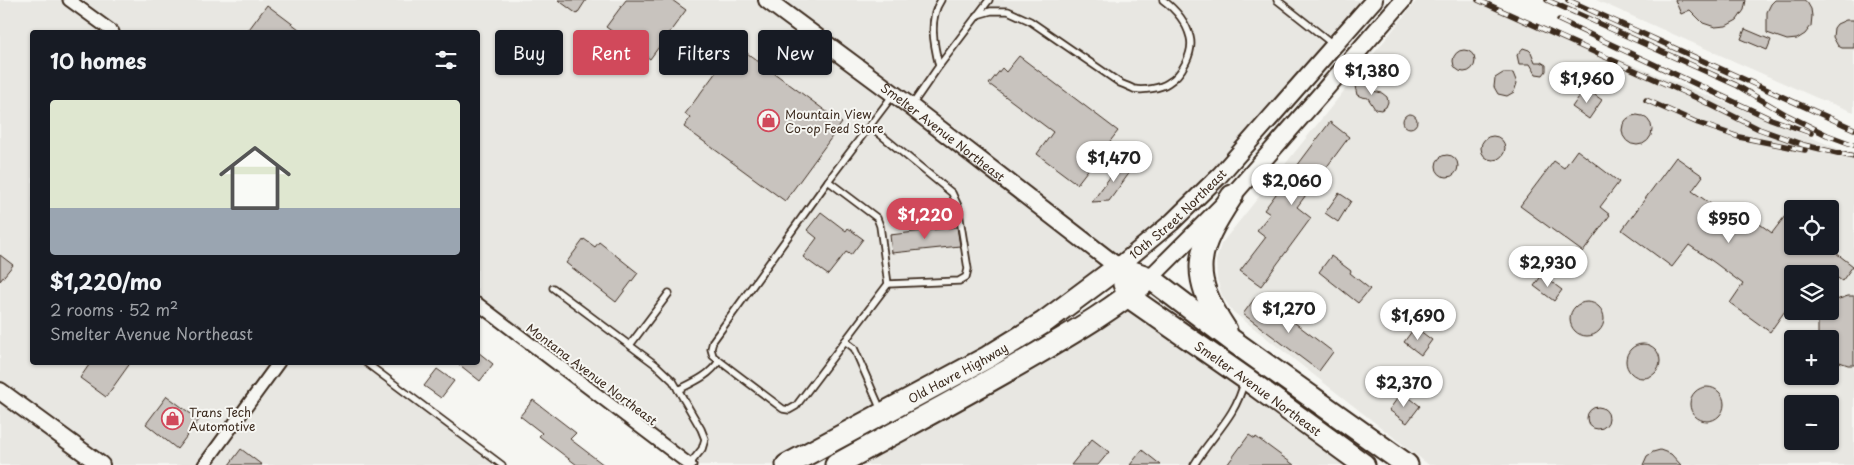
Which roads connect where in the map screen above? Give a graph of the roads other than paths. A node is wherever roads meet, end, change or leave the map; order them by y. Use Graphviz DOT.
graph roads {
  1 [pos="69,0"];
  2 [pos="767,0"];
  3 [pos="941,0"];
  4 [pos="989,0"];
  5 [pos="1163,0"];
  6 [pos="1277,0"];
  7 [pos="1374,0"];
  8 [pos="1402,0"];
  9 [pos="978,15"];
  10 [pos="110,30"];
  11 [pos="1334,45"];
  12 [pos="939,66"];
  13 [pos="894,94"];
  14 [pos="910,106"];
  15 [pos="870,126"];
  16 [pos="828,182"];
  17 [pos="1232,196"];
  18 [pos="1118,267"];
  19 [pos="1150,278"];
  20 [pos="888,284"];
  21 [pos="553,288"];
  22 [pos="669,293"];
  23 [pos="1129,297"];
  24 [pos="480,306"];
  25 [pos="845,341"];
  26 [pos="1233,341"];
  27 [pos="630,345"];
  28 [pos="719,361"];
  29 [pos="277,365"];
  30 [pos="369,365"];
  31 [pos="1245,378"];
  32 [pos="678,390"];
  33 [pos="0,391"];
  34 [pos="883,414"];
  35 [pos="101,465"];
  36 [pos="204,465"];
  37 [pos="502,465"];
  38 [pos="689,465"];
  39 [pos="787,465"];
  40 [pos="836,465"];
  41 [pos="1194,465"];
  42 [pos="1364,465"];
  43 [pos="1406,465"];
  1 -- 10 [label="street"];
  2 -- 13 [label="main road, Smelter Avenue Northeast"];
  3 -- 12 [label="lane"];
  4 -- 9 [label="lane"];
  5 -- 9 [label="lane"];
  6 -- 11 [label="lane"];
  7 -- 11 [label="main road, 10th Street Northeast"];
  8 -- 17 [label="main road, 10th Street Northeast"];
  9 -- 12 [label="lane"];
  11 -- 18 [label="main road, 10th Street Northeast"];
  12 -- 14 [label="lane"];
  13 -- 14 [label="main road, Smelter Avenue Northeast"];
  13 -- 15 [label="lane"];
  14 -- 18 [label="main road, Smelter Avenue Northeast"];
  15 -- 16 [label="lane"];
  15 -- 20 [label="lane"];
  16 -- 20 [label="lane"];
  16 -- 28 [label="lane"];
  17 -- 19 [label="main road, 10th Street Northeast"];
  17 -- 26 [label="highway"];
  18 -- 19 [label="highway, Smelter Avenue Northeast"];
  18 -- 23 [label="highway"];
  18 -- 34 [label="highway, Old Havre Highway"];
  19 -- 23 [label="highway, Old Havre Highway"];
  19 -- 26 [label="highway, Smelter Avenue Northeast"];
  20 -- 25 [label="lane"];
  21 -- 27 [label="lane"];
  22 -- 27 [label="lane"];
  23 -- 31 [label="highway, Smelter Avenue Northeast"];
  23 -- 40 [label="highway, Old Havre Highway"];
  24 -- 38 [label="street, Montana Avenue Northeast"];
  25 -- 28 [label="lane"];
  25 -- 34 [label="lane"];
  26 -- 43 [label="highway, Smelter Avenue Northeast"];
  27 -- 32 [label="lane"];
  28 -- 32 [label="lane"];
  29 -- 36 [label="street"];
  30 -- 37 [label="lane"];
  31 -- 41 [label="lane"];
  31 -- 42 [label="highway, Smelter Avenue Northeast"];
  32 -- 38 [label="lane"];
  33 -- 35 [label="main road"];
  34 -- 39 [label="highway, Old Havre Highway"];
}
